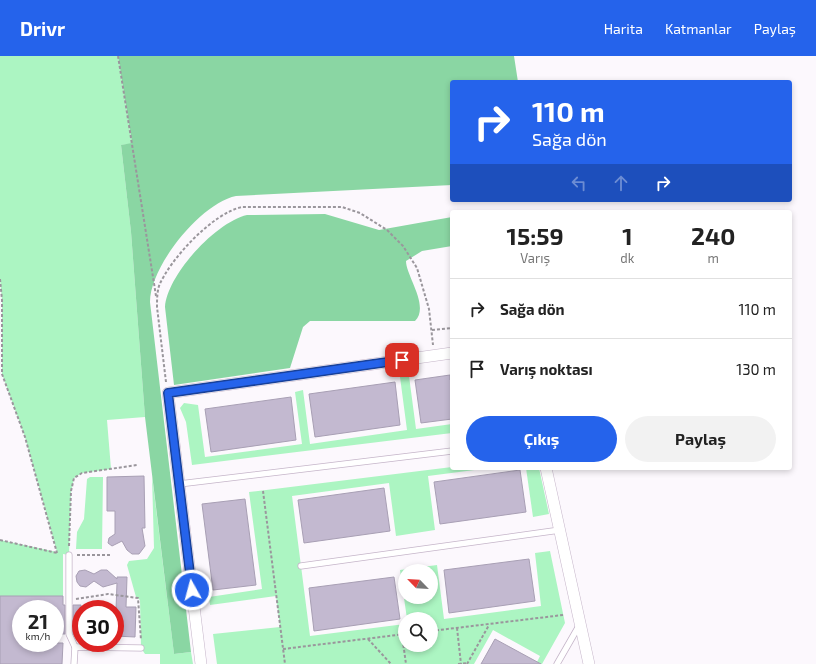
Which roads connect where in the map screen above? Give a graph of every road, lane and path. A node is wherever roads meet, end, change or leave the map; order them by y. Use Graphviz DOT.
graph roads {
  1 [pos="118,56"];
  2 [pos="0,279"];
  3 [pos="1,292"];
  4 [pos="156,297"];
  5 [pos="450,328"];
  6 [pos="432,330"];
  7 [pos="450,353"];
  8 [pos="434,356"];
  9 [pos="168,393"];
  10 [pos="450,450"];
  11 [pos="137,465"];
  12 [pos="546,470"];
  13 [pos="179,484"];
  14 [pos="263,491"];
  15 [pos="560,530"];
  16 [pos="0,540"];
  17 [pos="57,553"];
  18 [pos="69,555"];
  19 [pos="112,556"];
  20 [pos="301,566"];
  21 [pos="69,600"];
  22 [pos="563,615"];
  23 [pos="580,623"];
  24 [pos="489,624"];
  25 [pos="457,628"];
  26 [pos="438,630"];
  27 [pos="398,635"];
  28 [pos="368,639"];
  29 [pos="72,642"];
  30 [pos="124,648"];
  31 [pos="141,648"];
  32 [pos="283,649"];
  33 [pos="74,652"];
  34 [pos="405,652"];
  35 [pos="468,663"];
  36 [pos="74,664"];
  37 [pos="201,664"];
  38 [pos="285,664"];
  39 [pos="391,664"];
  40 [pos="406,664"];
  41 [pos="458,664"];
  42 [pos="462,664"];
  43 [pos="557,664"];
  44 [pos="589,664"];
  1 -- 4 [label="path"];
  2 -- 3 [label="path"];
  3 -- 17 [label="path"];
  4 -- 6 [label="path"];
  4 -- 9 [label="path"];
  5 -- 6 [label="path"];
  6 -- 8 [label="path"];
  7 -- 8 [label="street"];
  8 -- 9 [label="street"];
  9 -- 13 [label="street"];
  10 -- 13 [label="lane"];
  11 -- 18 [label="path"];
  12 -- 15 [label="street"];
  13 -- 37 [label="street"];
  14 -- 32 [label="path"];
  15 -- 20 [label="lane"];
  15 -- 23 [label="street"];
  16 -- 17 [label="path"];
  17 -- 18 [label="path"];
  18 -- 19 [label="path"];
  18 -- 21 [label="lane"];
  21 -- 29 [label="lane"];
  21 -- 31 [label="path"];
  22 -- 24 [label="path"];
  23 -- 43 [label="lane"];
  23 -- 44 [label="street"];
  24 -- 25 [label="path"];
  24 -- 35 [label="path"];
  25 -- 26 [label="path"];
  25 -- 42 [label="path"];
  27 -- 28 [label="path"];
  28 -- 32 [label="path"];
  28 -- 39 [label="path"];
  30 -- 31 [label="lane"];
  32 -- 38 [label="path"];
  33 -- 36 [label="lane"];
  34 -- 40 [label="path"];
  35 -- 42 [label="path"];
  41 -- 42 [label="path"];
}
